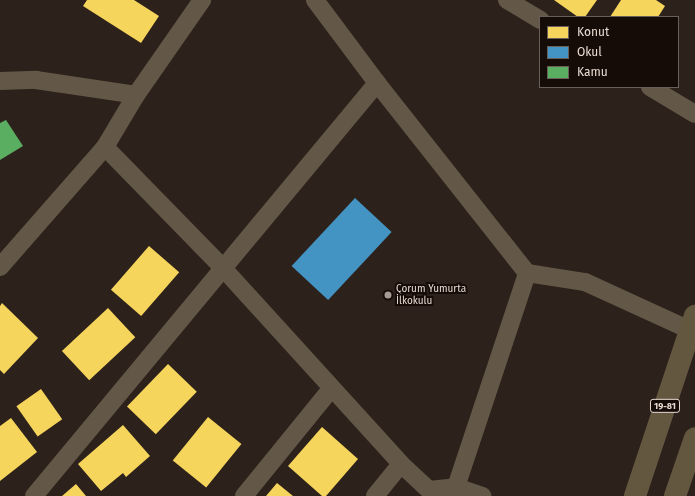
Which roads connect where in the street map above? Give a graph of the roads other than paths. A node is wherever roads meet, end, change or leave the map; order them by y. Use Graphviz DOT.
graph roads {
  1 [pos="202,0"];
  2 [pos="315,0"];
  3 [pos="507,0"];
  4 [pos="539,19"];
  5 [pos="0,81"];
  6 [pos="377,83"];
  7 [pos="652,88"];
  8 [pos="136,96"];
  9 [pos="695,114"];
  10 [pos="105,147"];
  11 [pos="0,267"];
  12 [pos="222,268"];
  13 [pos="527,273"];
  14 [pos="693,323"];
  15 [pos="331,389"];
  16 [pos="695,438"];
  17 [pos="401,464"];
  18 [pos="455,492"];
  19 [pos="34,496"];
  20 [pos="244,496"];
  21 [pos="375,496"];
  22 [pos="482,496"];
  23 [pos="636,496"];
  24 [pos="675,496"];
  1 -- 8 [label="street"];
  2 -- 6 [label="street"];
  3 -- 4 [label="street"];
  5 -- 8 [label="street"];
  6 -- 12 [label="street"];
  6 -- 13 [label="street"];
  7 -- 9 [label="street"];
  8 -- 10 [label="street"];
  10 -- 11 [label="street"];
  10 -- 12 [label="street"];
  12 -- 15 [label="street"];
  12 -- 19 [label="street"];
  13 -- 14 [label="street"];
  13 -- 18 [label="street"];
  14 -- 23 [label="highway, 19-81"];
  15 -- 17 [label="street"];
  15 -- 20 [label="street"];
  16 -- 24 [label="highway"];
  17 -- 18 [label="street"];
  17 -- 21 [label="street"];
  18 -- 22 [label="street"];
}
